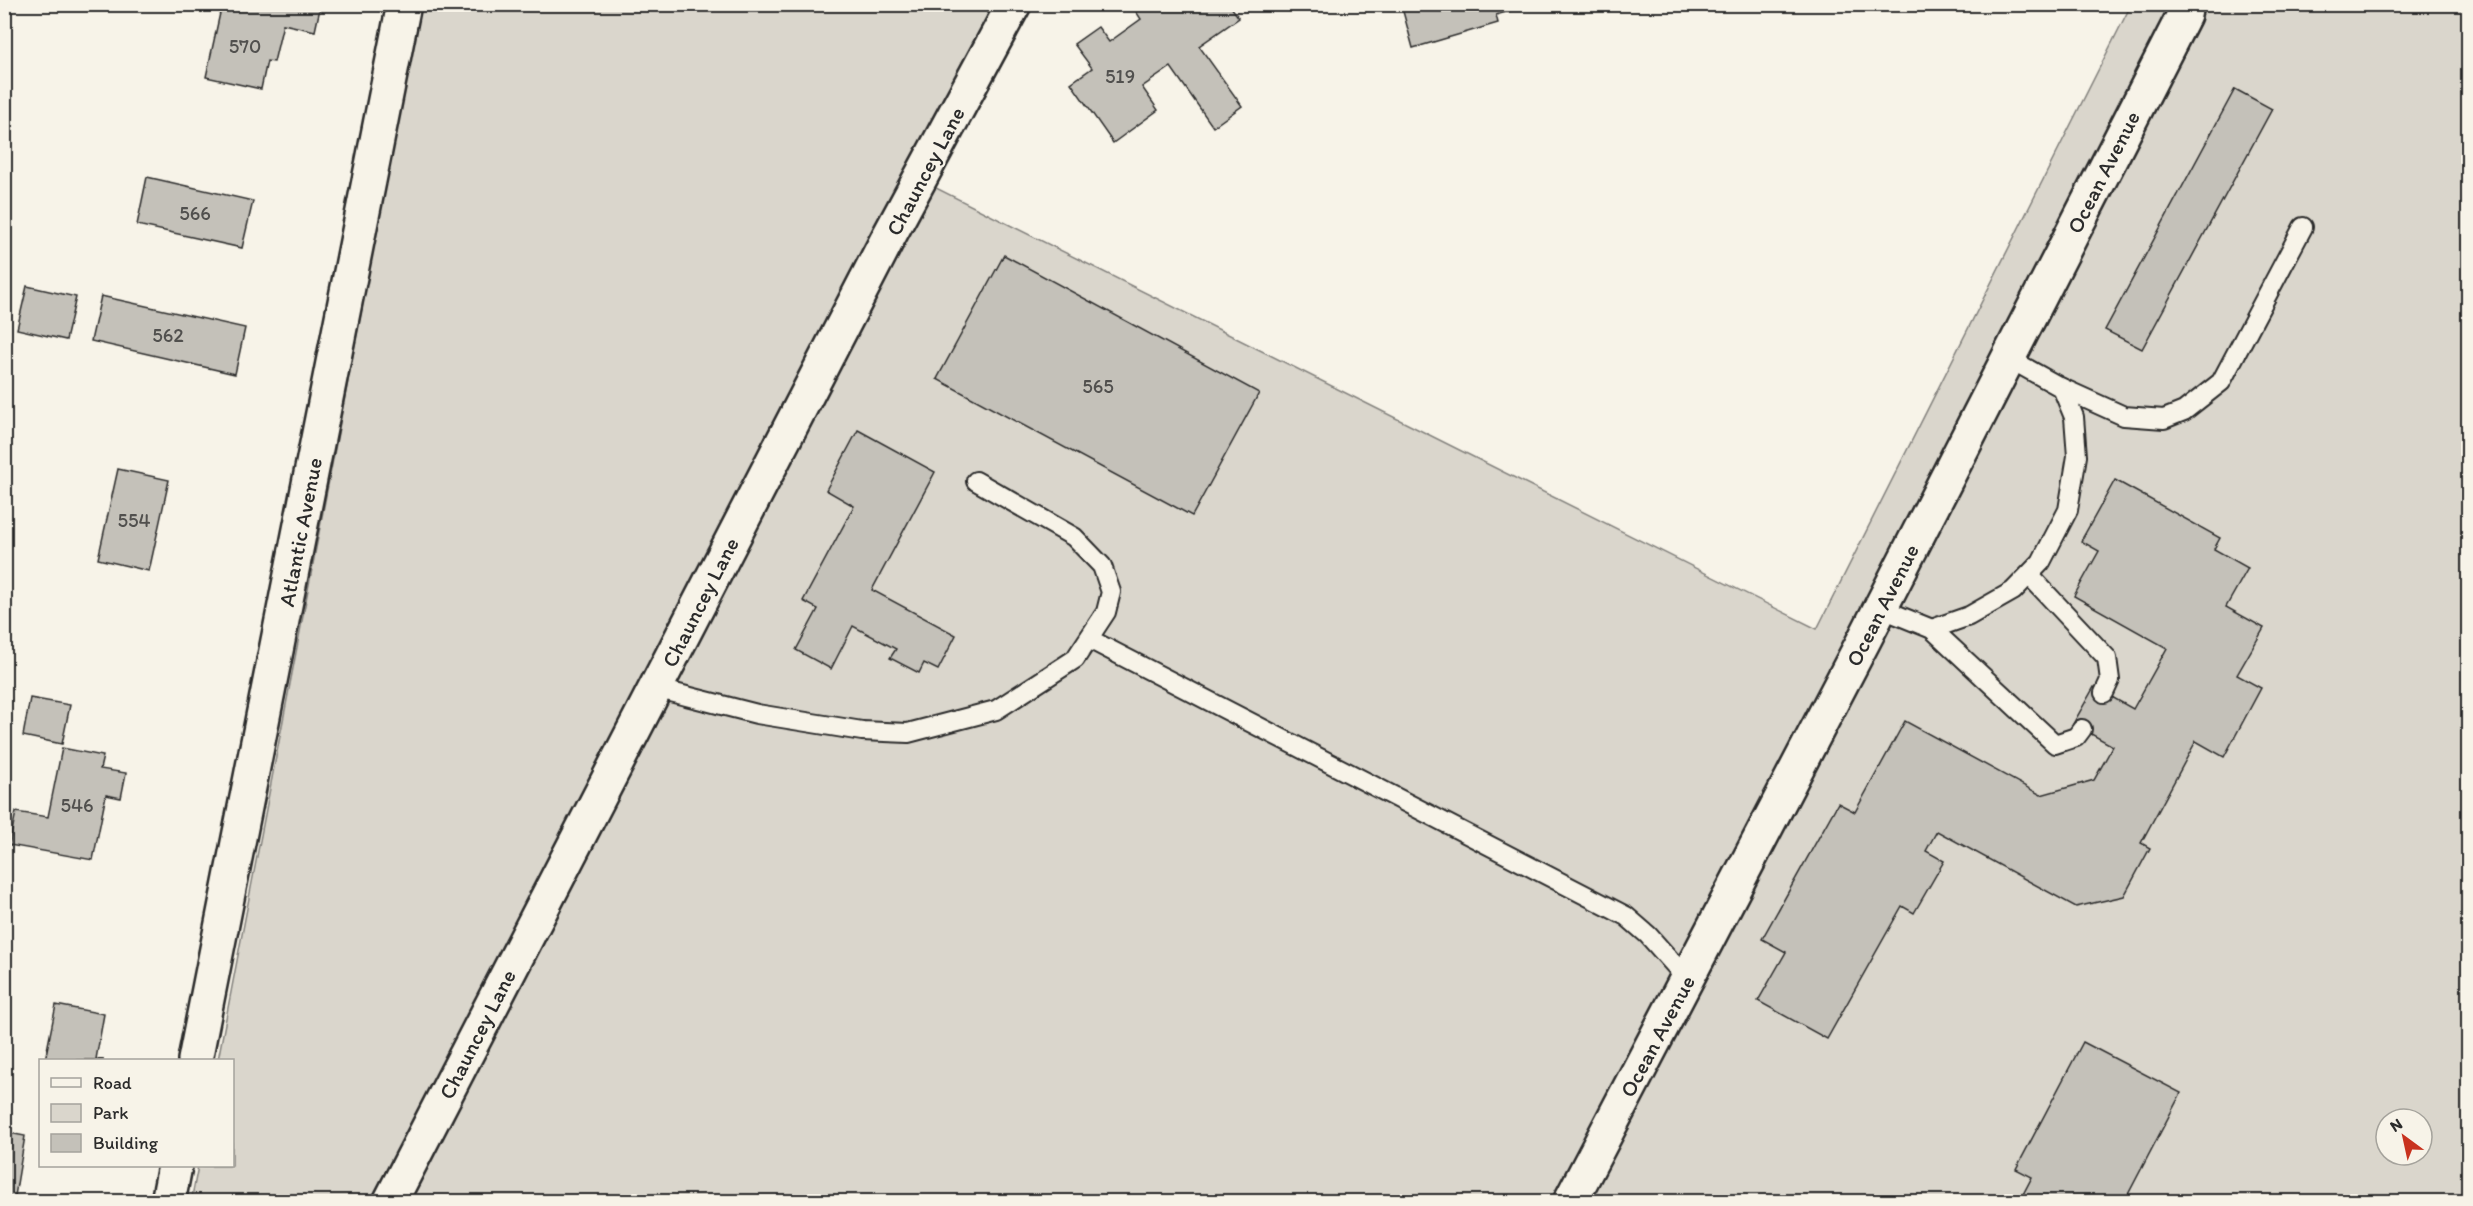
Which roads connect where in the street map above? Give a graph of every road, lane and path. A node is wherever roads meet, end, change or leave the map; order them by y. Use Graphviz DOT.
graph roads {
  1 [pos="404,4"];
  2 [pos="1014,4"];
  3 [pos="2186,4"];
  4 [pos="2303,227"];
  5 [pos="2008,358"];
  6 [pos="2062,388"];
  7 [pos="976,481"];
  8 [pos="2029,575"];
  9 [pos="1880,608"];
  10 [pos="1932,629"];
  11 [pos="1089,639"];
  12 [pos="656,688"];
  13 [pos="2104,693"];
  14 [pos="2082,729"];
  15 [pos="1687,979"];
  16 [pos="195,1059"];
  17 [pos="175,1167"];
  18 [pos="168,1202"];
  19 [pos="390,1202"];
  20 [pos="1570,1202"];
  1 -- 16 [label="street, Atlantic Avenue"];
  2 -- 12 [label="street, Chauncey Lane"];
  3 -- 5 [label="street, Ocean Avenue"];
  4 -- 6 [label="lane"];
  5 -- 6 [label="lane"];
  5 -- 9 [label="street, Ocean Avenue"];
  6 -- 8 [label="lane"];
  7 -- 11 [label="lane"];
  8 -- 10 [label="lane"];
  8 -- 13 [label="lane"];
  9 -- 10 [label="lane"];
  9 -- 15 [label="street, Ocean Avenue"];
  10 -- 14 [label="lane"];
  11 -- 12 [label="lane"];
  11 -- 15 [label="lane"];
  12 -- 19 [label="street, Chauncey Lane"];
  15 -- 20 [label="street, Ocean Avenue"];
  17 -- 18 [label="street"];
}
